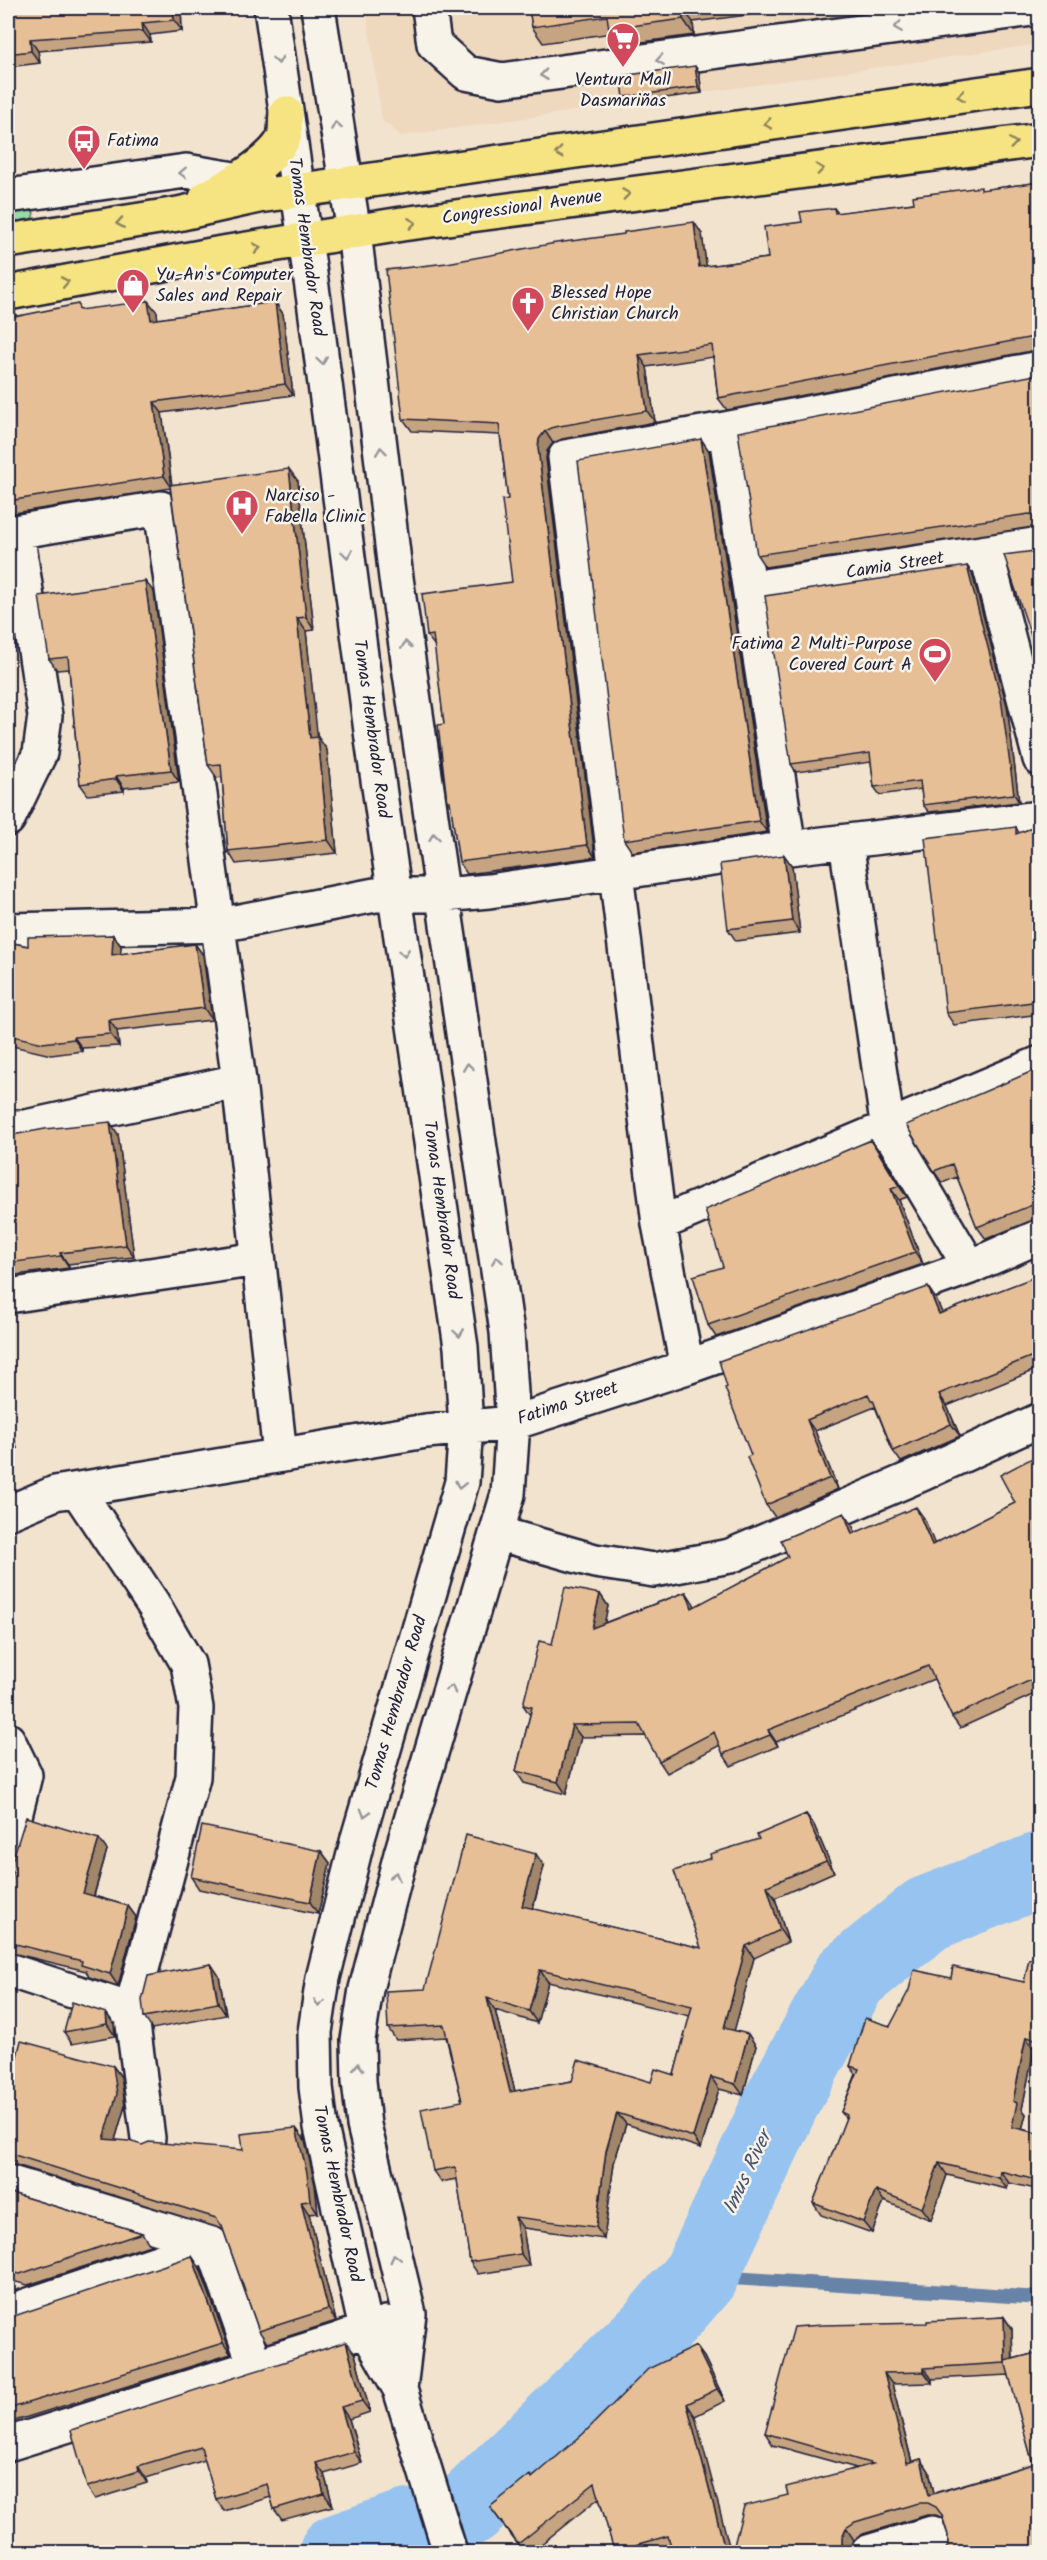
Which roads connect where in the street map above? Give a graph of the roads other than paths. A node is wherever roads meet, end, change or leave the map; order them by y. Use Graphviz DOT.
graph roads {
  1 [pos="271,8"];
  2 [pos="318,8"];
  3 [pos="429,8"];
  4 [pos="1040,8"];
  5 [pos="1040,85"];
  6 [pos="286,113"];
  7 [pos="1040,140"];
  8 [pos="241,179"];
  9 [pos="347,184"];
  10 [pos="297,191"];
  11 [pos="8,196"];
  12 [pos="178,214"];
  13 [pos="354,232"];
  14 [pos="305,240"];
  15 [pos="8,241"];
  16 [pos="8,293"];
  17 [pos="1040,368"];
  18 [pos="725,429"];
  19 [pos="12,532"];
  20 [pos="1040,544"];
  21 [pos="986,552"];
  22 [pos="751,588"];
  23 [pos="1040,759"];
  24 [pos="1040,818"];
  25 [pos="8,819"];
  26 [pos="846,843"];
  27 [pos="789,848"];
  28 [pos="616,872"];
  29 [pos="443,895"];
  30 [pos="395,896"];
  31 [pos="220,925"];
  32 [pos="8,930"];
  33 [pos="1040,1063"];
  34 [pos="239,1081"];
  35 [pos="8,1127"];
  36 [pos="888,1129"];
  37 [pos="659,1224"];
  38 [pos="1040,1236"];
  39 [pos="258,1259"];
  40 [pos="970,1267"];
  41 [pos="8,1296"];
  42 [pos="687,1366"];
  43 [pos="1040,1420"];
  44 [pos="513,1423"];
  45 [pos="466,1427"];
  46 [pos="280,1455"];
  47 [pos="76,1490"];
  48 [pos="8,1513"];
  49 [pos="497,1533"];
  50 [pos="8,1740"];
  51 [pos="8,1844"];
  52 [pos="8,1970"];
  53 [pos="131,2010"];
  54 [pos="148,2138"];
  55 [pos="8,2182"];
  56 [pos="212,2244"];
  57 [pos="8,2312"];
  58 [pos="410,2314"];
  59 [pos="366,2329"];
  60 [pos="255,2366"];
  61 [pos="404,2397"];
  62 [pos="8,2444"];
  63 [pos="450,2553"];
  64 [pos="868,2553"];
  65 [pos="938,2553"];
  1 -- 6 [label="street, Tomas Hembrador Road, one-way"];
  9 -- 2 [label="street, Tomas Hembrador Road, one-way"];
  4 -- 3 [label="street, one-way"];
  5 -- 9 [label="main road, one-way"];
  6 -- 8 [label="main road"];
  6 -- 10 [label="street, Tomas Hembrador Road"];
  13 -- 7 [label="main road, Congressional Avenue, one-way"];
  8 -- 10 [label="street"];
  8 -- 11 [label="street, one-way"];
  8 -- 12 [label="main road"];
  9 -- 10 [label="main road"];
  9 -- 13 [label="street, Tomas Hembrador Road"];
  10 -- 12 [label="main road"];
  10 -- 14 [label="street, Tomas Hembrador Road"];
  12 -- 15 [label="main road, one-way"];
  13 -- 14 [label="main road, Congressional Avenue"];
  29 -- 13 [label="street, Tomas Hembrador Road, one-way"];
  16 -- 14 [label="main road, Congressional Avenue, one-way"];
  14 -- 30 [label="street, Tomas Hembrador Road, one-way"];
  17 -- 18 [label="street"];
  18 -- 22 [label="street"];
  18 -- 28 [label="street"];
  19 -- 25 [label="street"];
  19 -- 31 [label="street"];
  20 -- 21 [label="street, Camia Street"];
  21 -- 22 [label="street, Camia Street"];
  21 -- 23 [label="street"];
  22 -- 27 [label="street"];
  24 -- 26 [label="street"];
  26 -- 27 [label="street"];
  26 -- 36 [label="street"];
  27 -- 28 [label="street"];
  28 -- 29 [label="street"];
  28 -- 37 [label="street"];
  29 -- 30 [label="street"];
  44 -- 29 [label="street, Tomas Hembrador Road, one-way"];
  30 -- 31 [label="street"];
  30 -- 45 [label="street, Tomas Hembrador Road, one-way"];
  31 -- 32 [label="street"];
  31 -- 34 [label="street"];
  33 -- 36 [label="street"];
  34 -- 35 [label="street"];
  34 -- 39 [label="street"];
  36 -- 37 [label="street"];
  36 -- 40 [label="street"];
  37 -- 42 [label="street"];
  38 -- 40 [label="street, Fatima Street"];
  39 -- 41 [label="street"];
  39 -- 46 [label="street"];
  40 -- 42 [label="street, Fatima Street"];
  42 -- 44 [label="street, Fatima Street"];
  43 -- 49 [label="street"];
  44 -- 45 [label="street, Fatima Street"];
  44 -- 49 [label="street, Tomas Hembrador Road"];
  45 -- 46 [label="street, Fatima Street"];
  45 -- 59 [label="street, Tomas Hembrador Road, one-way"];
  46 -- 47 [label="street, Fatima Street"];
  47 -- 48 [label="street, Fatima Street"];
  47 -- 53 [label="street"];
  58 -- 49 [label="street, Tomas Hembrador Road, one-way"];
  50 -- 51 [label="street"];
  52 -- 53 [label="street"];
  53 -- 54 [label="street"];
  55 -- 56 [label="street"];
  56 -- 57 [label="street"];
  56 -- 60 [label="street"];
  58 -- 59 [label="street"];
  58 -- 61 [label="street, Tomas Hembrador Road"];
  59 -- 60 [label="street"];
  59 -- 61 [label="street, Tomas Hembrador Road"];
  60 -- 62 [label="street"];
  61 -- 63 [label="street, Tomas Hembrador Road"];
  64 -- 65 [label="street"];
}
